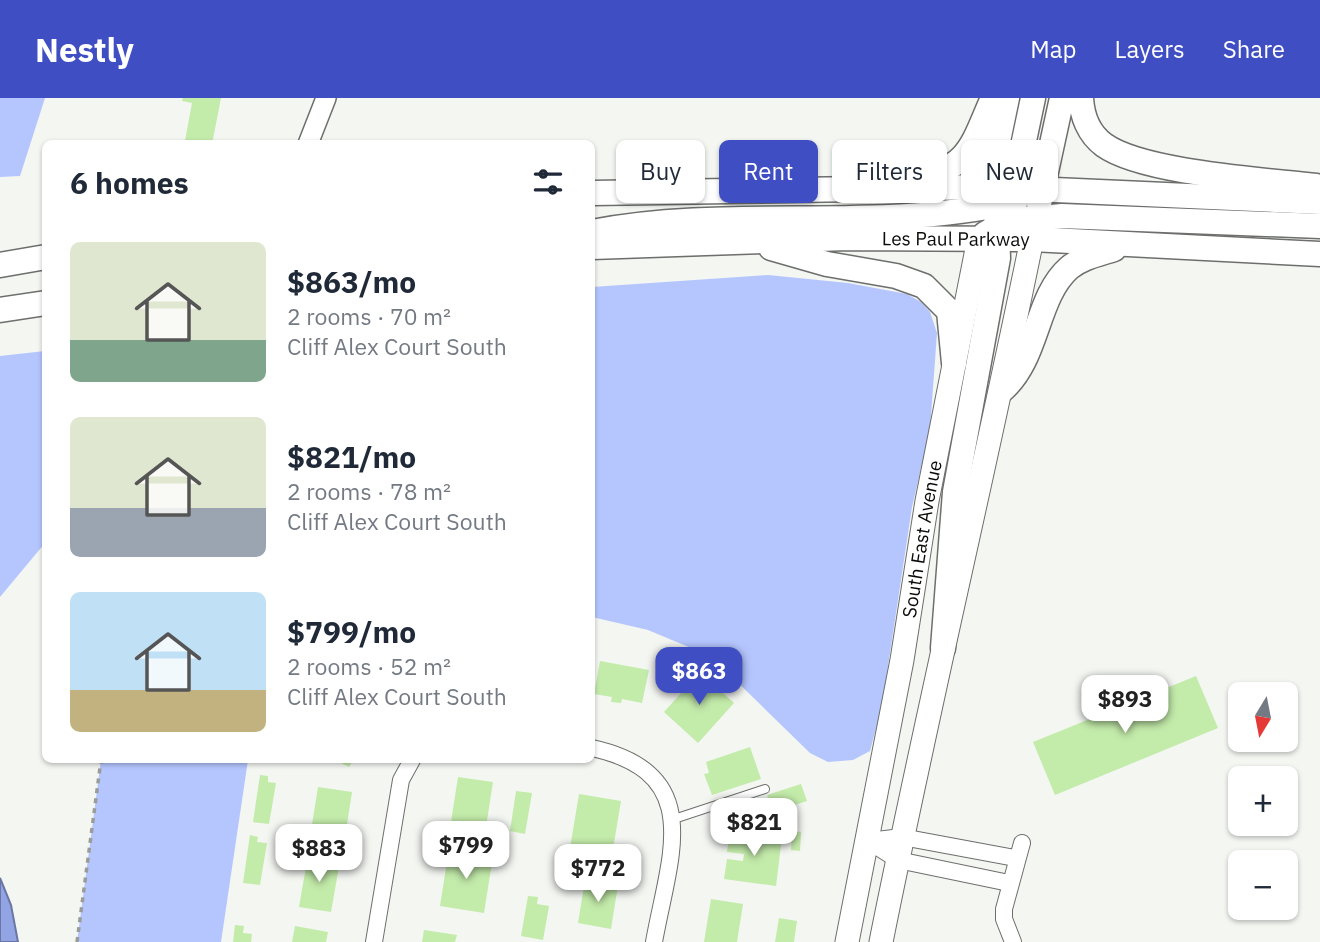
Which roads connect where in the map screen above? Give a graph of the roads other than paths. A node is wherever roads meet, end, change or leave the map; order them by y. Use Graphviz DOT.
graph roads {
  1 [pos="326,98"];
  2 [pos="993,98"];
  3 [pos="1007,98"];
  4 [pos="1033,98"];
  5 [pos="1062,98"];
  6 [pos="1081,98"];
  7 [pos="310,140"];
  8 [pos="1053,140"];
  9 [pos="947,168"];
  10 [pos="1320,186"];
  11 [pos="1058,189"];
  12 [pos="832,190"];
  13 [pos="595,193"];
  14 [pos="1320,202"];
  15 [pos="946,203"];
  16 [pos="1022,203"];
  17 [pos="1005,216"];
  18 [pos="1320,226"];
  19 [pos="595,231"];
  20 [pos="747,241"];
  21 [pos="1134,243"];
  22 [pos="595,247"];
  23 [pos="1320,254"];
  24 [pos="42,258"];
  25 [pos="0,265"];
  26 [pos="42,304"];
  27 [pos="0,310"];
  28 [pos="954,363"];
  29 [pos="1001,391"];
  30 [pos="943,648"];
  31 [pos="595,749"];
  32 [pos="410,763"];
  33 [pos="765,789"];
  34 [pos="674,819"];
  35 [pos="902,837"];
  36 [pos="868,841"];
  37 [pos="898,860"];
  38 [pos="1009,883"];
  39 [pos="374,942"];
  40 [pos="654,942"];
  41 [pos="847,942"];
  42 [pos="881,942"];
  43 [pos="1013,942"];
  1 -- 7 [label="street"];
  2 -- 9 [label="main road"];
  3 -- 17 [label="main road"];
  4 -- 17 [label="main road"];
  5 -- 8 [label="main road"];
  6 -- 10 [label="main road"];
  11 -- 14 [label="main road"];
  12 -- 13 [label="main road, Les Paul Parkway"];
  15 -- 17 [label="main road, Les Paul Parkway"];
  16 -- 17 [label="main road"];
  17 -- 18 [label="main road"];
  17 -- 19 [label="main road"];
  17 -- 20 [label="main road, Les Paul Parkway"];
  17 -- 21 [label="main road, Les Paul Parkway"];
  17 -- 28 [label="main road, South East Avenue"];
  17 -- 29 [label="main road"];
  17 -- 30 [label="main road"];
  20 -- 22 [label="main road, Les Paul Parkway"];
  20 -- 28 [label="main road"];
  21 -- 23 [label="main road, Les Paul Parkway"];
  21 -- 29 [label="main road"];
  24 -- 25 [label="main road"];
  26 -- 27 [label="main road"];
  28 -- 36 [label="main road, South East Avenue"];
  29 -- 30 [label="main road"];
  30 -- 35 [label="main road"];
  31 -- 34 [label="street"];
  32 -- 39 [label="street"];
  33 -- 34 [label="lane"];
  34 -- 40 [label="street"];
  35 -- 36 [label="street"];
  35 -- 37 [label="main road"];
  35 -- 38 [label="street"];
  36 -- 37 [label="street"];
  36 -- 41 [label="main road, South East Avenue"];
  37 -- 38 [label="street"];
  37 -- 42 [label="main road"];
  38 -- 43 [label="street"];
}
